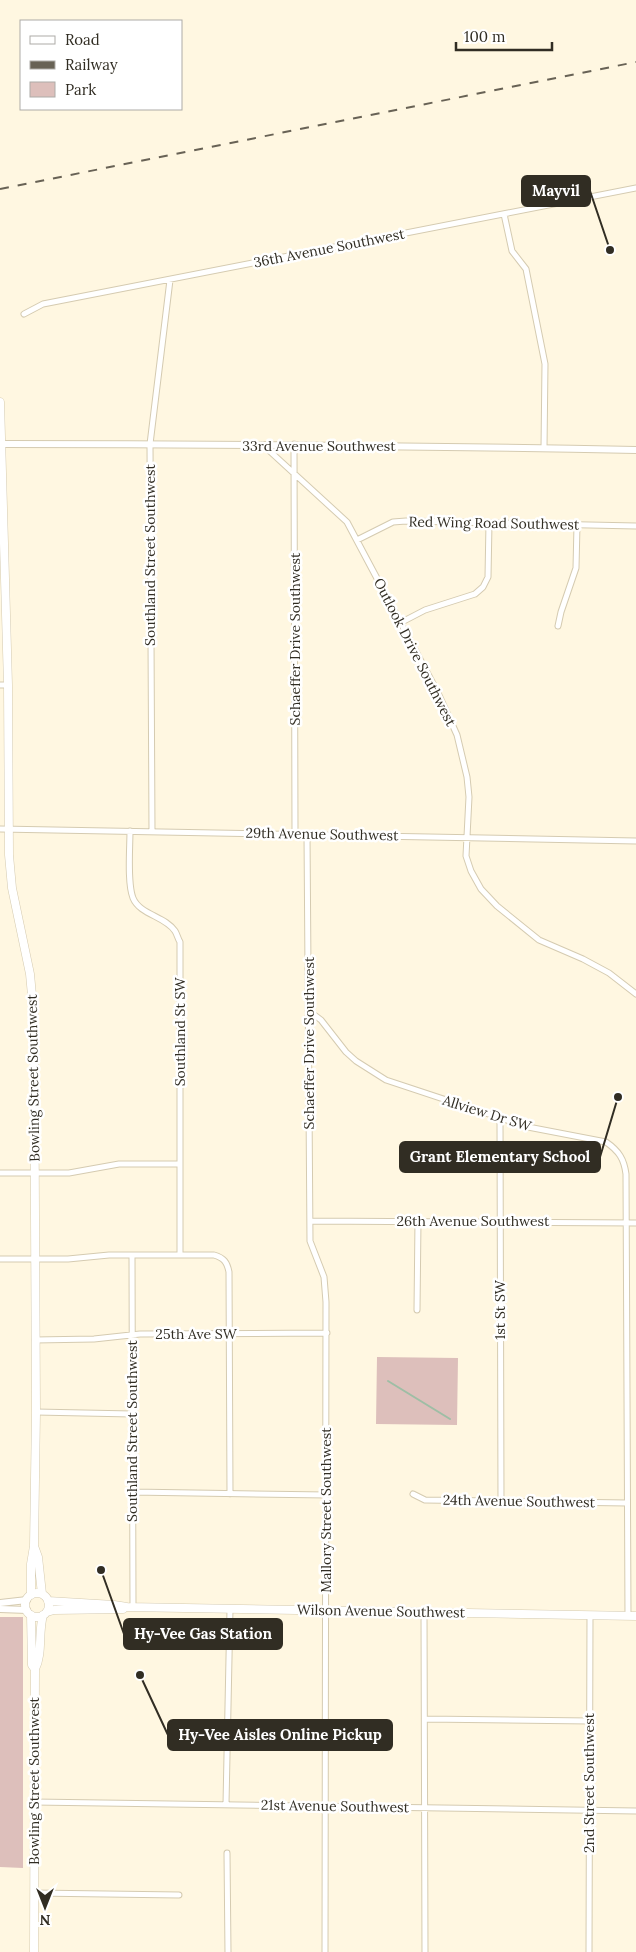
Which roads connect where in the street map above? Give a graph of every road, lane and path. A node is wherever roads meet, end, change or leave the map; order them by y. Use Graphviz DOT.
graph roads {
  1 [pos="636,188"];
  2 [pos="504,214"];
  3 [pos="170,280"];
  4 [pos="24,314"];
  5 [pos="0,402"];
  6 [pos="1,444"];
  7 [pos="150,444"];
  8 [pos="294,444"];
  9 [pos="263,445"];
  10 [pos="544,448"];
  11 [pos="636,450"];
  12 [pos="294,473"];
  13 [pos="489,523"];
  14 [pos="577,525"];
  15 [pos="636,526"];
  16 [pos="357,540"];
  17 [pos="400,623"];
  18 [pos="558,626"];
  19 [pos="4,685"];
  20 [pos="0,829"];
  21 [pos="9,829"];
  22 [pos="152,831"];
  23 [pos="130,832"];
  24 [pos="295,834"];
  25 [pos="307,834"];
  26 [pos="466,838"];
  27 [pos="636,841"];
  28 [pos="636,994"];
  29 [pos="309,1011"];
  30 [pos="500,1119"];
  31 [pos="180,1164"];
  32 [pos="0,1172"];
  33 [pos="35,1173"];
  34 [pos="310,1221"];
  35 [pos="418,1221"];
  36 [pos="500,1221"];
  37 [pos="626,1223"];
  38 [pos="636,1223"];
  39 [pos="132,1255"];
  40 [pos="180,1255"];
  41 [pos="0,1259"];
  42 [pos="35,1260"];
  43 [pos="417,1310"];
  44 [pos="327,1333"];
  45 [pos="229,1334"];
  46 [pos="132,1335"];
  47 [pos="35,1340"];
  48 [pos="36,1412"];
  49 [pos="132,1414"];
  50 [pos="132,1492"];
  51 [pos="230,1494"];
  52 [pos="413,1494"];
  53 [pos="327,1496"];
  54 [pos="501,1501"];
  55 [pos="627,1503"];
  56 [pos="34,1546"];
  57 [pos="42,1594"];
  58 [pos="29,1598"];
  59 [pos="48,1601"];
  60 [pos="0,1603"];
  61 [pos="130,1607"];
  62 [pos="0,1609"];
  63 [pos="230,1609"];
  64 [pos="325,1610"];
  65 [pos="424,1612"];
  66 [pos="29,1613"];
  67 [pos="45,1614"];
  68 [pos="590,1615"];
  69 [pos="632,1616"];
  70 [pos="35,1669"];
  71 [pos="425,1718"];
  72 [pos="590,1721"];
  73 [pos="34,1802"];
  74 [pos="226,1804"];
  75 [pos="326,1805"];
  76 [pos="425,1807"];
  77 [pos="590,1810"];
  78 [pos="636,1811"];
  79 [pos="227,1853"];
  80 [pos="34,1893"];
  81 [pos="179,1895"];
  82 [pos="34,1952"];
  83 [pos="228,1952"];
  84 [pos="325,1952"];
  85 [pos="425,1952"];
  86 [pos="589,1952"];
  1 -- 2 [label="street, 36th Avenue Southwest"];
  2 -- 3 [label="street, 36th Avenue Southwest"];
  2 -- 10 [label="street"];
  3 -- 4 [label="street, 36th Avenue Southwest"];
  3 -- 7 [label="street, Southland Street Southwest"];
  5 -- 6 [label="main road, Bowling Street Southwest"];
  6 -- 7 [label="street, 33rd Avenue Southwest"];
  6 -- 19 [label="main road, Bowling Street Southwest"];
  7 -- 9 [label="street, 33rd Avenue Southwest"];
  7 -- 22 [label="street, Southland Street Southwest"];
  8 -- 9 [label="street, 33rd Avenue Southwest"];
  8 -- 10 [label="street, 33rd Avenue Southwest"];
  8 -- 12 [label="street, Schaeffer Drive Southwest"];
  9 -- 12 [label="street, Outlook Drive Southwest"];
  10 -- 11 [label="street, 33rd Avenue Southwest"];
  12 -- 16 [label="street, Outlook Drive Southwest"];
  12 -- 24 [label="street, Schaeffer Drive Southwest"];
  13 -- 14 [label="street, Red Wing Road Southwest"];
  13 -- 16 [label="street, Red Wing Road Southwest"];
  13 -- 17 [label="street"];
  14 -- 15 [label="street, Red Wing Road Southwest"];
  14 -- 18 [label="street"];
  16 -- 17 [label="street, Outlook Drive Southwest"];
  17 -- 26 [label="street, Outlook Drive Southwest"];
  19 -- 21 [label="main road, Bowling Street Southwest"];
  20 -- 21 [label="street, 29th Avenue Southwest"];
  21 -- 23 [label="street, 29th Avenue Southwest"];
  21 -- 33 [label="main road, Bowling Street Southwest"];
  22 -- 23 [label="street, 29th Avenue Southwest"];
  22 -- 24 [label="street, 29th Avenue Southwest"];
  23 -- 31 [label="street, Southland St SW"];
  24 -- 25 [label="street, 29th Avenue Southwest"];
  25 -- 26 [label="street, 29th Avenue Southwest"];
  25 -- 29 [label="street, Schaeffer Drive Southwest"];
  26 -- 27 [label="street, 29th Avenue Southwest"];
  26 -- 28 [label="street, Outlook Drive Southwest"];
  29 -- 30 [label="street, Allview Dr SW"];
  29 -- 34 [label="street, Schaeffer Drive Southwest"];
  30 -- 36 [label="street, 1st St SW"];
  30 -- 37 [label="street, Allview Dr SW"];
  31 -- 33 [label="street"];
  31 -- 40 [label="street, Southland St SW"];
  32 -- 33 [label="street"];
  33 -- 42 [label="main road, Bowling Street Southwest"];
  34 -- 35 [label="street, 26th Avenue Southwest"];
  34 -- 44 [label="street, Mallory Street Southwest"];
  35 -- 36 [label="street, 26th Avenue Southwest"];
  35 -- 43 [label="street"];
  36 -- 37 [label="street, 26th Avenue Southwest"];
  36 -- 54 [label="street, 1st St SW"];
  37 -- 38 [label="street, 26th Avenue Southwest"];
  37 -- 55 [label="street, Allview Dr SW"];
  39 -- 40 [label="street"];
  39 -- 42 [label="street"];
  39 -- 46 [label="street, Southland Street Southwest"];
  40 -- 45 [label="street"];
  41 -- 42 [label="street"];
  42 -- 47 [label="main road, Bowling Street Southwest"];
  44 -- 45 [label="street, 25th Ave SW"];
  44 -- 53 [label="street, Mallory Street Southwest"];
  45 -- 46 [label="street, 25th Ave SW"];
  45 -- 51 [label="street"];
  46 -- 47 [label="street, 25th Ave SW"];
  46 -- 49 [label="street, Southland Street Southwest"];
  47 -- 48 [label="main road, Bowling Street Southwest"];
  48 -- 49 [label="street"];
  48 -- 56 [label="main road, Bowling Street Southwest"];
  49 -- 50 [label="street, Southland Street Southwest"];
  50 -- 51 [label="street"];
  50 -- 61 [label="street, Southland Street Southwest"];
  51 -- 53 [label="street"];
  52 -- 54 [label="street, 24th Avenue Southwest"];
  53 -- 64 [label="street, Mallory Street Southwest"];
  54 -- 55 [label="street, 24th Avenue Southwest"];
  55 -- 69 [label="street, Allview Dr SW"];
  56 -- 57 [label="main road, Bowling Street Southwest"];
  56 -- 58 [label="main road, Bowling Street Southwest"];
  57 -- 58 [label="main road"];
  57 -- 59 [label="main road"];
  58 -- 60 [label="street"];
  58 -- 66 [label="main road"];
  59 -- 61 [label="main road, Wilson Avenue Southwest"];
  59 -- 67 [label="main road"];
  61 -- 63 [label="main road, Wilson Avenue Southwest"];
  61 -- 67 [label="main road, Wilson Avenue Southwest"];
  62 -- 66 [label="street"];
  63 -- 64 [label="main road, Wilson Avenue Southwest"];
  63 -- 74 [label="street"];
  64 -- 65 [label="main road, Wilson Avenue Southwest"];
  64 -- 75 [label="street, Mallory Street Southwest"];
  65 -- 68 [label="main road, Wilson Avenue Southwest"];
  65 -- 71 [label="street"];
  66 -- 67 [label="main road"];
  66 -- 70 [label="main road, Bowling Street Southwest"];
  67 -- 70 [label="main road, Bowling Street Southwest"];
  68 -- 69 [label="main road, Wilson Avenue Southwest"];
  68 -- 72 [label="street, 2nd Street Southwest"];
  70 -- 73 [label="main road, Bowling Street Southwest"];
  71 -- 72 [label="street"];
  71 -- 76 [label="street"];
  72 -- 77 [label="street, 2nd Street Southwest"];
  73 -- 74 [label="street, 21st Avenue Southwest"];
  73 -- 80 [label="main road, Bowling Street Southwest"];
  74 -- 75 [label="street, 21st Avenue Southwest"];
  75 -- 76 [label="street, 21st Avenue Southwest"];
  75 -- 84 [label="street, Mallory Street Southwest"];
  76 -- 77 [label="street, 21st Avenue Southwest"];
  76 -- 85 [label="street"];
  77 -- 78 [label="street, 21st Avenue Southwest"];
  77 -- 86 [label="street, 2nd Street Southwest"];
  79 -- 83 [label="street"];
  80 -- 81 [label="street"];
  80 -- 82 [label="main road, Bowling Street Southwest"];
}
